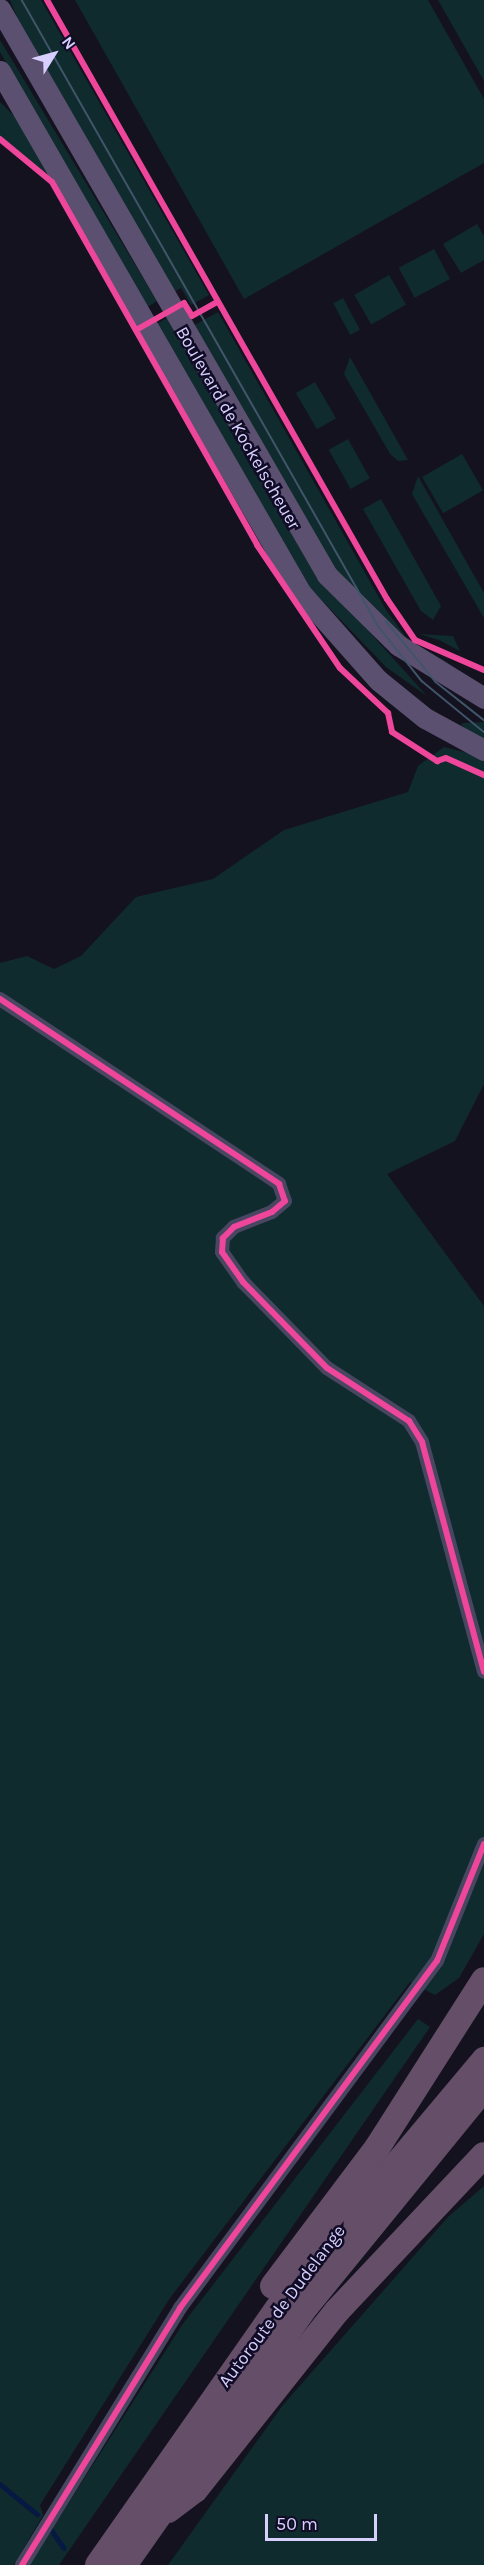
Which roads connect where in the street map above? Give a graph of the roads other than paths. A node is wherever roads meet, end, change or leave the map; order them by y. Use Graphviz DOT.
graph roads {
  1 [pos="0,9"];
  2 [pos="0,71"];
  3 [pos="484,698"];
  4 [pos="484,750"];
  5 [pos="0,999"];
  6 [pos="484,1672"];
  7 [pos="484,1844"];
  8 [pos="484,1980"];
  9 [pos="484,2043"];
  10 [pos="484,2060"];
  11 [pos="484,2088"];
  12 [pos="484,2155"];
  13 [pos="373,2188"];
  14 [pos="258,2334"];
  15 [pos="155,2519"];
  16 [pos="22,2565"];
  17 [pos="98,2565"];
  18 [pos="124,2565"];
  1 -- 3 [label="main road, Boulevard de Kockelscheuer"];
  2 -- 4 [label="main road, Boulevard de Kockelscheuer"];
  5 -- 6 [label="street"];
  7 -- 16 [label="street"];
  8 -- 14 [label="highway"];
  9 -- 13 [label="highway"];
  10 -- 13 [label="highway, Autoroute de Dudelange"];
  11 -- 15 [label="highway, Autoroute de Dudelange"];
  12 -- 15 [label="highway"];
  13 -- 14 [label="highway, Autoroute de Dudelange"];
  14 -- 17 [label="highway, Autoroute de Dudelange"];
  15 -- 18 [label="highway, Autoroute de Dudelange"];
}
